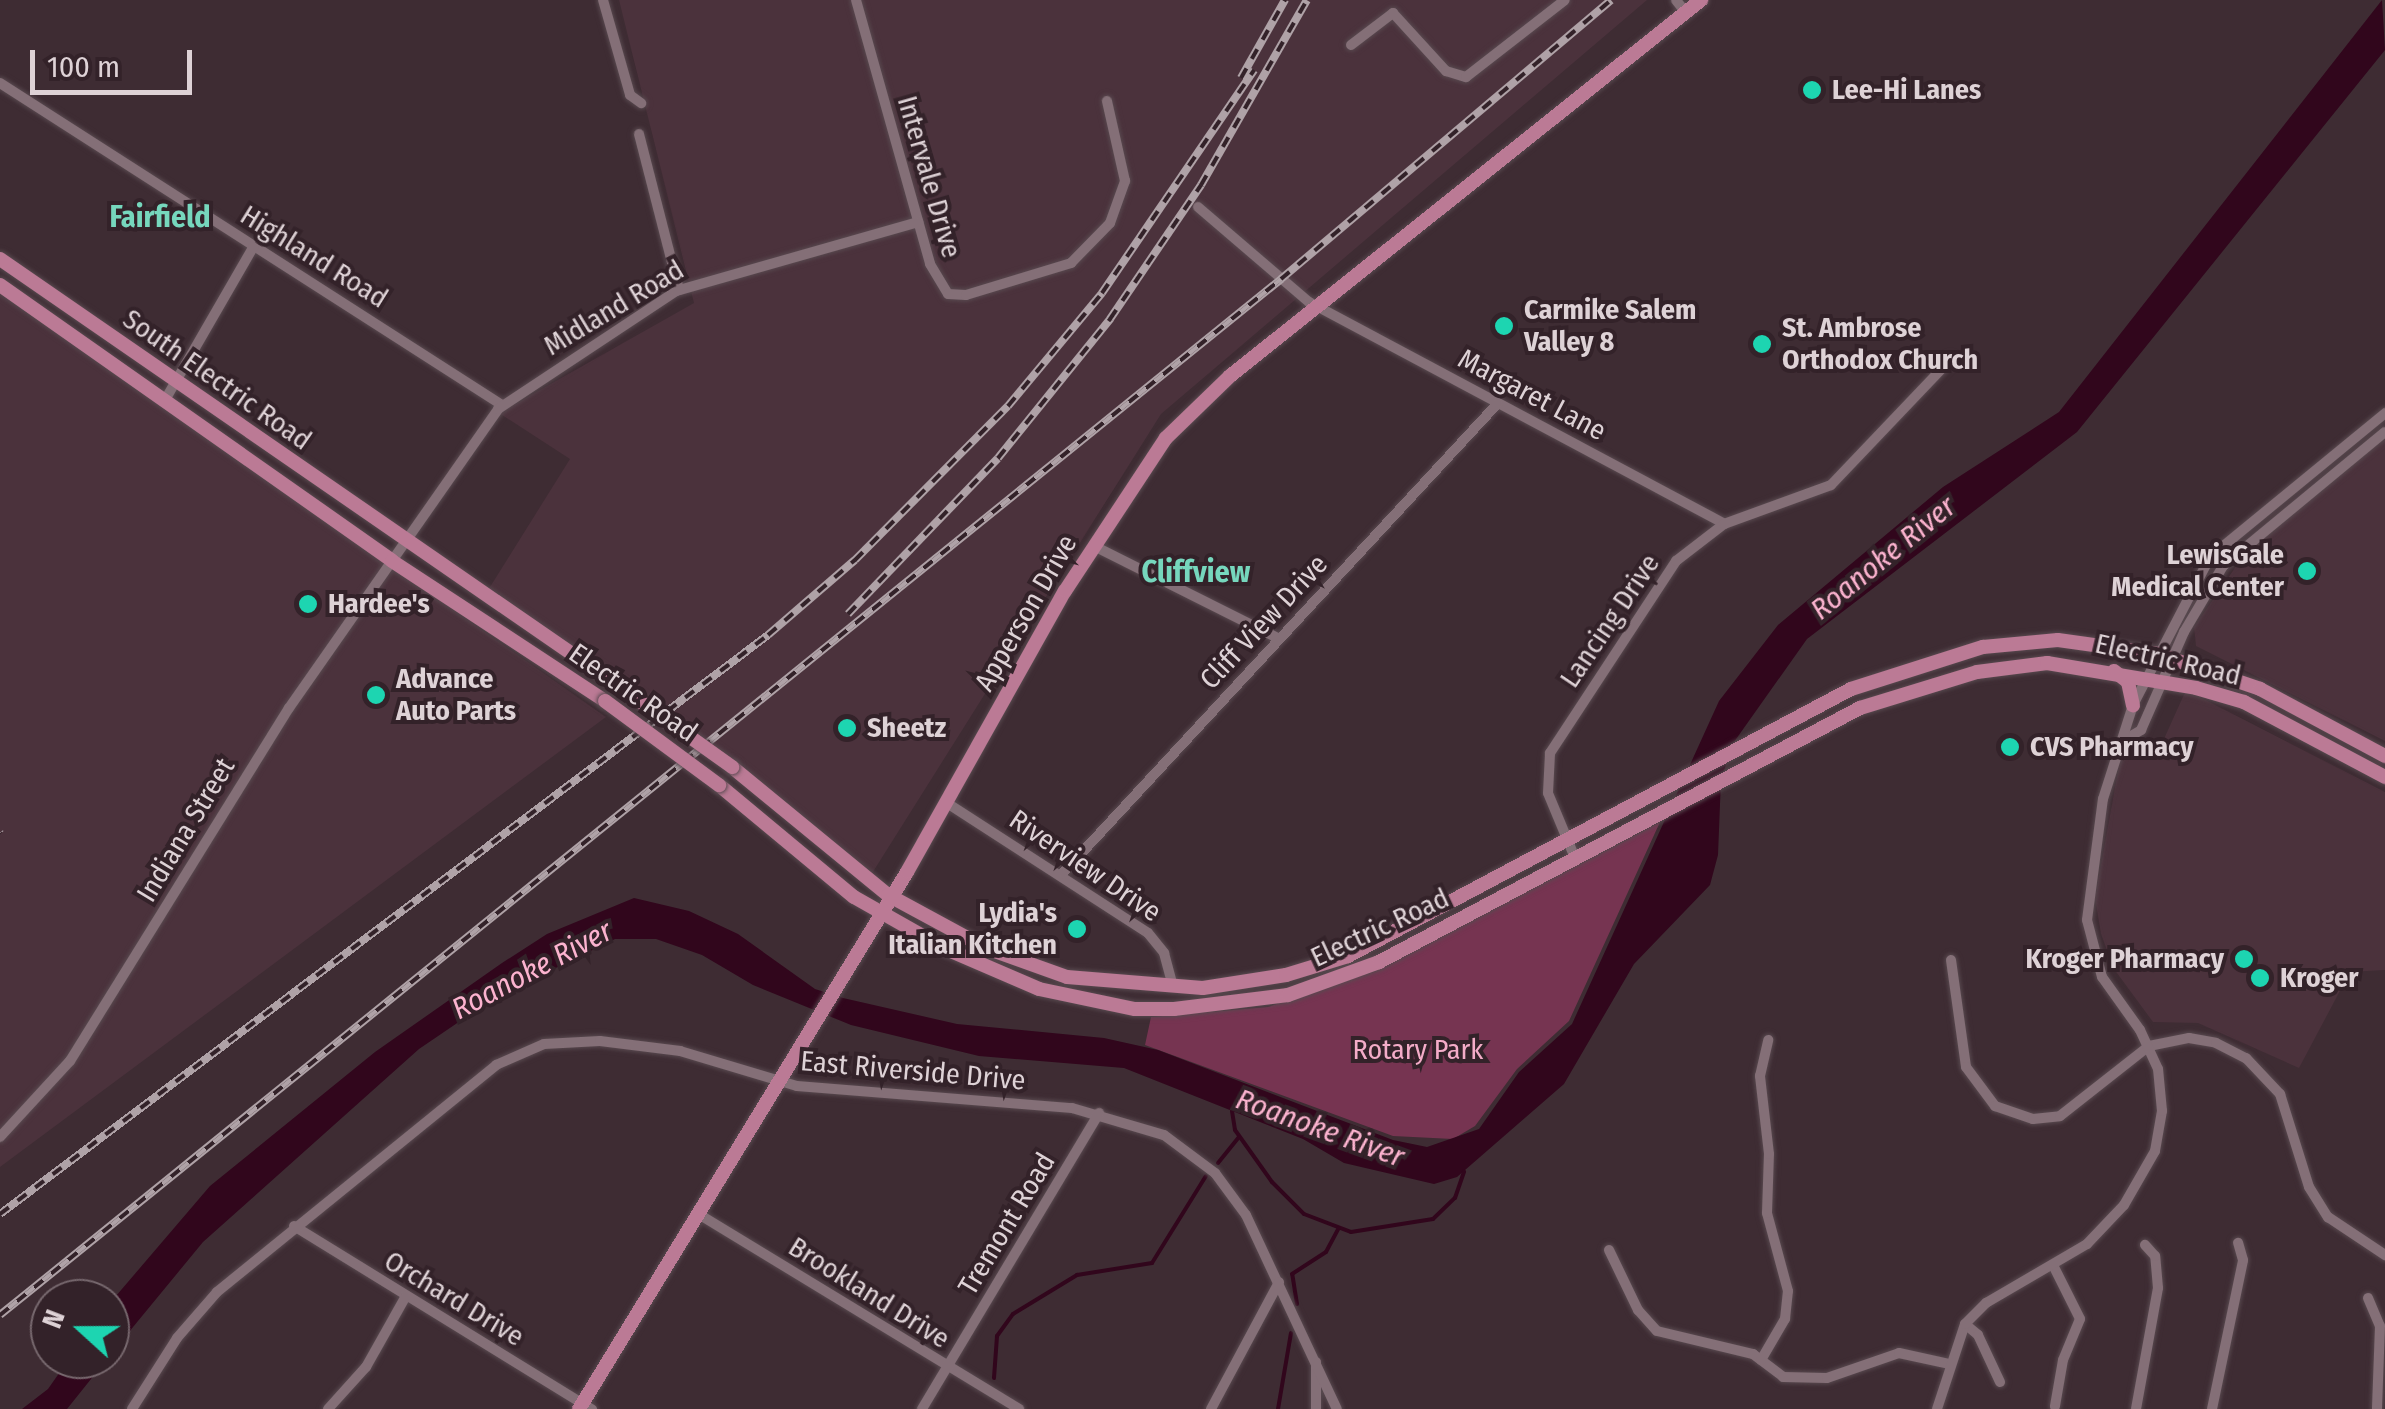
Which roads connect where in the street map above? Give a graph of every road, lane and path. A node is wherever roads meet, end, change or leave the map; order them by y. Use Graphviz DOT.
graph roads {
  1 [pos="603,0"];
  2 [pos="856,0"];
  3 [pos="1565,0"];
  4 [pos="1701,0"];
  5 [pos="1681,6"];
  6 [pos="1351,45"];
  7 [pos="0,83"];
  8 [pos="1106,101"];
  9 [pos="641,103"];
  10 [pos="639,134"];
  11 [pos="1198,206"];
  12 [pos="918,222"];
  13 [pos="254,246"];
  14 [pos="0,259"];
  15 [pos="0,285"];
  16 [pos="679,290"];
  17 [pos="1319,306"];
  18 [pos="1950,360"];
  19 [pos="175,381"];
  20 [pos="165,400"];
  21 [pos="1498,403"];
  22 [pos="502,405"];
  23 [pos="2385,412"];
  24 [pos="2385,432"];
  25 [pos="2331,455"];
  26 [pos="2339,468"];
  27 [pos="1724,524"];
  28 [pos="2228,537"];
  29 [pos="405,541"];
  30 [pos="1094,546"];
  31 [pos="2240,548"];
  32 [pos="392,561"];
  33 [pos="1278,638"];
  34 [pos="2158,654"];
  35 [pos="2174,658"];
  36 [pos="2113,671"];
  37 [pos="2146,676"];
  38 [pos="2165,681"];
  39 [pos="2133,705"];
  40 [pos="2124,740"];
  41 [pos="2385,756"];
  42 [pos="2385,776"];
  43 [pos="946,803"];
  44 [pos="1565,837"];
  45 [pos="1575,858"];
  46 [pos="1063,873"];
  47 [pos="888,895"];
  48 [pos="878,911"];
  49 [pos="1952,960"];
  50 [pos="1173,987"];
  51 [pos="1768,1040"];
  52 [pos="2148,1046"];
  53 [pos="776,1080"];
  54 [pos="1100,1113"];
  55 [pos="0,1138"];
  56 [pos="697,1213"];
  57 [pos="294,1226"];
  58 [pos="2238,1243"];
  59 [pos="2146,1244"];
  60 [pos="1610,1250"];
  61 [pos="2385,1255"];
  62 [pos="2054,1267"];
  63 [pos="1279,1282"];
  64 [pos="406,1296"];
  65 [pos="2368,1298"];
  66 [pos="1965,1324"];
  67 [pos="1761,1360"];
  68 [pos="1316,1361"];
  69 [pos="1949,1364"];
  70 [pos="946,1367"];
  71 [pos="2000,1382"];
  72 [pos="2056,1406"];
  73 [pos="584,1407"];
  74 [pos="132,1409"];
  75 [pos="328,1409"];
  76 [pos="922,1409"];
  77 [pos="1019,1409"];
  78 [pos="1211,1409"];
  79 [pos="1316,1409"];
  80 [pos="1337,1409"];
  81 [pos="1937,1409"];
  82 [pos="2136,1409"];
  83 [pos="2212,1409"];
  84 [pos="2377,1409"];
  1 -- 9 [label="street"];
  2 -- 12 [label="street, Intervale Drive"];
  3 -- 6 [label="street"];
  4 -- 5 [label="main road, Apperson Drive"];
  5 -- 17 [label="main road, Apperson Drive"];
  7 -- 13 [label="street, Highland Road"];
  8 -- 12 [label="street, Intervale Drive"];
  10 -- 16 [label="street"];
  11 -- 17 [label="street, Margaret Lane"];
  12 -- 16 [label="street, Midland Road"];
  13 -- 19 [label="street"];
  13 -- 22 [label="street, Highland Road"];
  14 -- 19 [label="main road, South Electric Road"];
  15 -- 20 [label="main road, South Electric Road"];
  16 -- 22 [label="street, Midland Road"];
  17 -- 21 [label="street, Margaret Lane"];
  17 -- 30 [label="main road, Apperson Drive"];
  18 -- 27 [label="street, Lancing Drive"];
  19 -- 20 [label="street"];
  19 -- 29 [label="main road, South Electric Road"];
  20 -- 32 [label="main road, South Electric Road"];
  21 -- 27 [label="street, Margaret Lane"];
  21 -- 33 [label="street, Cliff View Drive"];
  22 -- 29 [label="street, Midland Road"];
  23 -- 25 [label="street"];
  24 -- 26 [label="street"];
  25 -- 26 [label="street"];
  25 -- 28 [label="street"];
  26 -- 31 [label="street"];
  27 -- 44 [label="street, Lancing Drive"];
  28 -- 31 [label="street"];
  28 -- 34 [label="street"];
  29 -- 32 [label="street, Indiana Street"];
  29 -- 47 [label="main road, Electric Road, bridge"];
  30 -- 33 [label="street"];
  30 -- 43 [label="main road, Apperson Drive"];
  31 -- 35 [label="street"];
  32 -- 48 [label="main road, Electric Road, bridge"];
  32 -- 55 [label="street, Indiana Street"];
  33 -- 46 [label="street, Cliff View Drive"];
  34 -- 35 [label="main road, Electric Road"];
  34 -- 37 [label="street"];
  34 -- 44 [label="main road, Electric Road"];
  35 -- 38 [label="street"];
  35 -- 41 [label="main road, Electric Road"];
  36 -- 37 [label="main road, Electric Road"];
  36 -- 39 [label="main road"];
  36 -- 45 [label="main road, Electric Road"];
  37 -- 38 [label="main road, Electric Road"];
  37 -- 39 [label="street"];
  38 -- 40 [label="street"];
  38 -- 42 [label="main road, Electric Road"];
  39 -- 40 [label="street"];
  40 -- 52 [label="street"];
  43 -- 46 [label="street, Riverview Drive"];
  43 -- 47 [label="main road, Apperson Drive"];
  44 -- 45 [label="street, Lancing Drive"];
  44 -- 50 [label="main road, Electric Road"];
  45 -- 48 [label="main road, Electric Road"];
  46 -- 50 [label="street, Riverview Drive"];
  47 -- 48 [label="main road, Apperson Drive"];
  47 -- 50 [label="main road, Electric Road"];
  48 -- 53 [label="main road, Apperson Drive"];
  49 -- 52 [label="street"];
  51 -- 67 [label="street"];
  52 -- 61 [label="street"];
  52 -- 62 [label="street"];
  53 -- 54 [label="street, East Riverside Drive"];
  53 -- 56 [label="main road, Apperson Drive"];
  53 -- 57 [label="street, East Riverside Drive"];
  54 -- 63 [label="street, East Riverside Drive"];
  54 -- 70 [label="street, Tremont Road"];
  56 -- 70 [label="street, Brookland Drive"];
  56 -- 73 [label="main road, Apperson Drive"];
  57 -- 64 [label="street, Orchard Drive"];
  57 -- 74 [label="street, East Riverside Drive"];
  58 -- 83 [label="street"];
  59 -- 82 [label="street"];
  60 -- 67 [label="street"];
  62 -- 66 [label="street"];
  62 -- 72 [label="street"];
  63 -- 68 [label="street, East Riverside Drive"];
  63 -- 78 [label="street"];
  64 -- 73 [label="street, Orchard Drive"];
  64 -- 75 [label="street"];
  65 -- 84 [label="street"];
  66 -- 69 [label="street"];
  66 -- 71 [label="street"];
  67 -- 69 [label="street"];
  68 -- 79 [label="street"];
  68 -- 80 [label="street, East Riverside Drive"];
  69 -- 81 [label="street"];
  70 -- 76 [label="street, Tremont Road"];
  70 -- 77 [label="street, Brookland Drive"];
}
